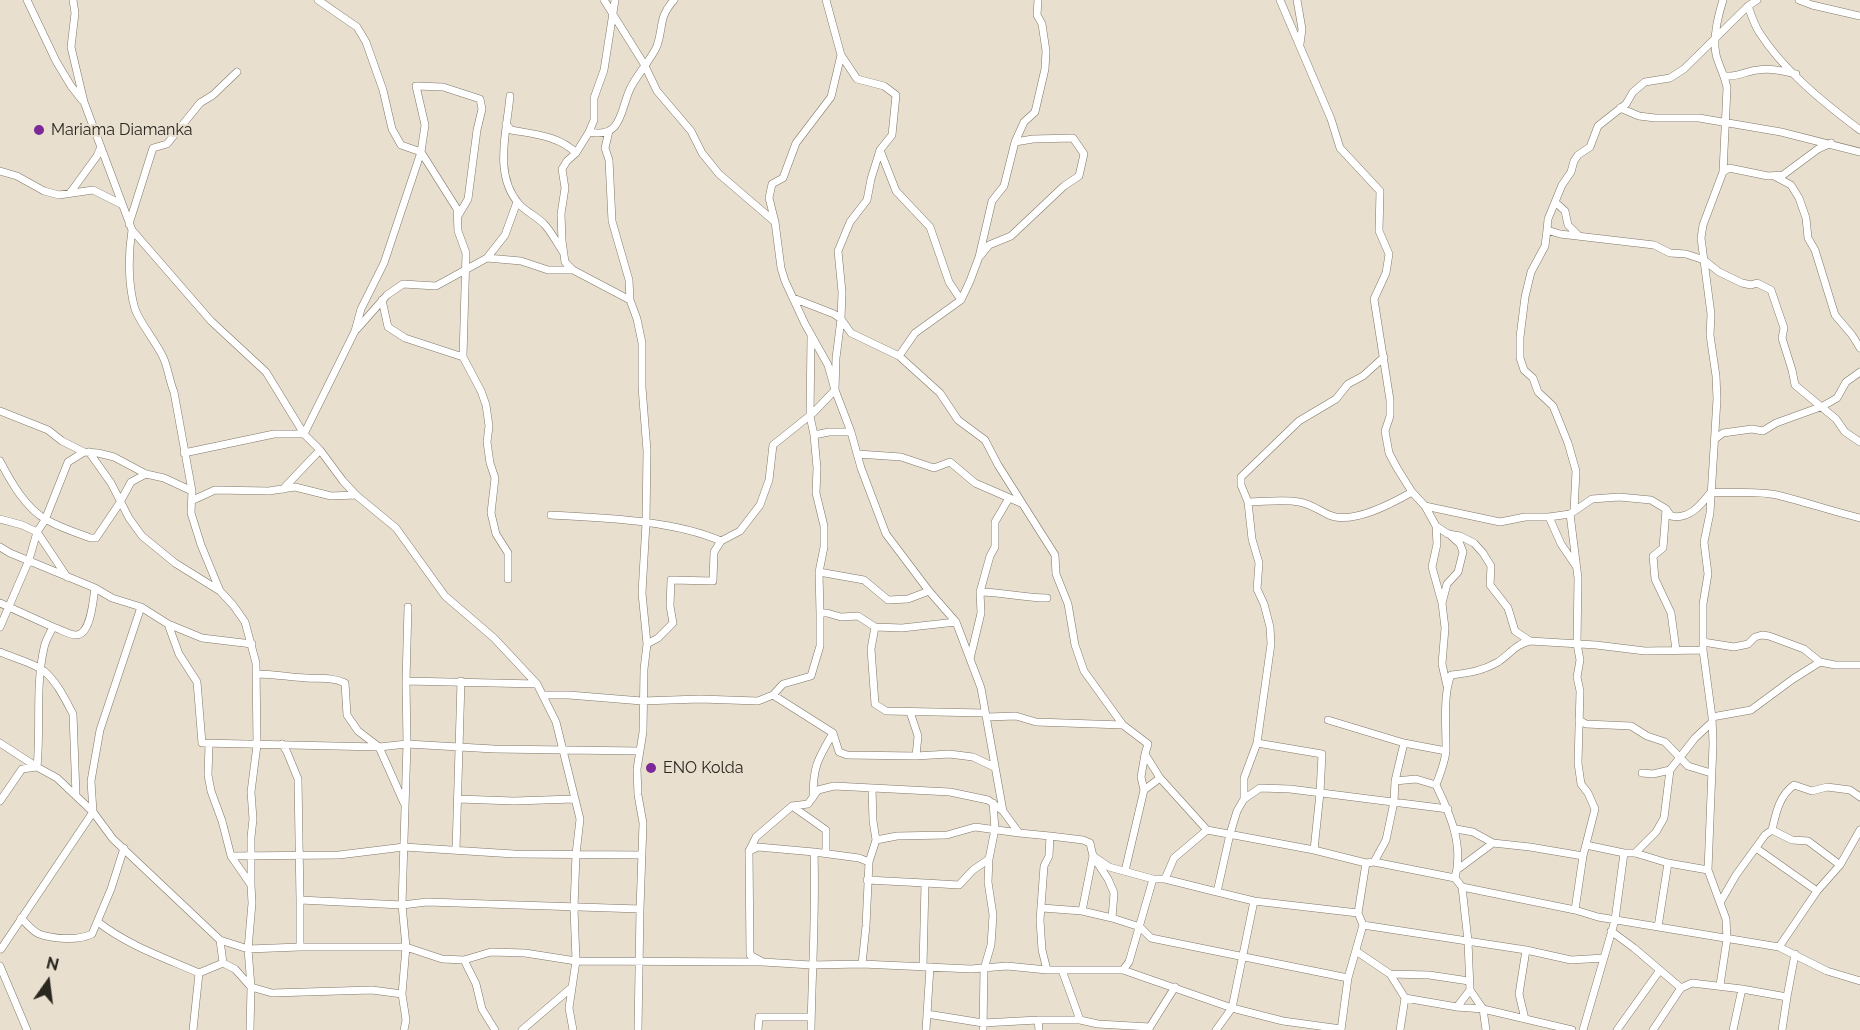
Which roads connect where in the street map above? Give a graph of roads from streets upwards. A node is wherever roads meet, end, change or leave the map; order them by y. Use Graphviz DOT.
graph roads {
  1 [pos="27,0"];
  2 [pos="73,0"];
  3 [pos="318,0"];
  4 [pos="604,0"];
  5 [pos="615,0"];
  6 [pos="674,0"];
  7 [pos="826,0"];
  8 [pos="1038,0"];
  9 [pos="1280,0"];
  10 [pos="1297,0"];
  11 [pos="1723,0"];
  12 [pos="1757,0"];
  13 [pos="1799,0"];
  14 [pos="1748,6"];
  15 [pos="614,15"];
  16 [pos="1860,16"];
  17 [pos="1717,38"];
  18 [pos="1300,44"];
  19 [pos="841,55"];
  20 [pos="644,64"];
  21 [pos="237,72"];
  22 [pos="1796,74"];
  23 [pos="1725,76"];
  24 [pos="510,96"];
  25 [pos="84,102"];
  26 [pos="1620,108"];
  27 [pos="1726,123"];
  28 [pos="506,124"];
  29 [pos="1860,130"];
  30 [pos="609,131"];
  31 [pos="589,132"];
  32 [pos="600,134"];
  33 [pos="1015,142"];
  34 [pos="1832,143"];
  35 [pos="605,148"];
  36 [pos="100,149"];
  37 [pos="880,150"];
  38 [pos="421,152"];
  39 [pos="1860,152"];
  40 [pos="576,153"];
  41 [pos="0,171"];
  42 [pos="1724,172"];
  43 [pos="1774,176"];
  44 [pos="70,193"];
  45 [pos="517,202"];
  46 [pos="1554,202"];
  47 [pos="121,204"];
  48 [pos="458,216"];
  49 [pos="775,222"];
  50 [pos="131,227"];
  51 [pos="1547,230"];
  52 [pos="1580,236"];
  53 [pos="564,254"];
  54 [pos="979,257"];
  55 [pos="487,258"];
  56 [pos="1704,260"];
  57 [pos="465,270"];
  58 [pos="573,270"];
  59 [pos="793,298"];
  60 [pos="382,300"];
  61 [pos="630,300"];
  62 [pos="961,300"];
  63 [pos="841,319"];
  64 [pos="355,331"];
  65 [pos="811,334"];
  66 [pos="1860,348"];
  67 [pos="463,357"];
  68 [pos="899,357"];
  69 [pos="1384,357"];
  70 [pos="1860,372"];
  71 [pos="835,390"];
  72 [pos="1822,406"];
  73 [pos="1836,408"];
  74 [pos="0,411"];
  75 [pos="810,416"];
  76 [pos="851,432"];
  77 [pos="304,434"];
  78 [pos="814,435"];
  79 [pos="1715,439"];
  80 [pos="1860,442"];
  81 [pos="320,450"];
  82 [pos="86,452"];
  83 [pos="184,453"];
  84 [pos="858,454"];
  85 [pos="0,461"];
  86 [pos="146,474"];
  87 [pos="283,489"];
  88 [pos="192,491"];
  89 [pos="1412,492"];
  90 [pos="1711,492"];
  91 [pos="356,495"];
  92 [pos="1009,498"];
  93 [pos="193,500"];
  94 [pos="120,501"];
  95 [pos="1248,502"];
  96 [pos="1021,503"];
  97 [pos="1425,506"];
  98 [pos="1666,509"];
  99 [pos="1572,512"];
  100 [pos="551,515"];
  101 [pos="1549,517"];
  102 [pos="1860,518"];
  103 [pos="0,519"];
  104 [pos="45,520"];
  105 [pos="646,523"];
  106 [pos="1436,526"];
  107 [pos="37,532"];
  108 [pos="1448,534"];
  109 [pos="721,541"];
  110 [pos="0,547"];
  111 [pos="29,560"];
  112 [pos="1577,568"];
  113 [pos="819,572"];
  114 [pos="68,578"];
  115 [pos="507,579"];
  116 [pos="95,588"];
  117 [pos="220,591"];
  118 [pos="928,591"];
  119 [pos="980,592"];
  120 [pos="1047,598"];
  121 [pos="0,603"];
  122 [pos="1442,603"];
  123 [pos="8,607"];
  124 [pos="141,607"];
  125 [pos="408,607"];
  126 [pos="820,613"];
  127 [pos="956,622"];
  128 [pos="168,624"];
  129 [pos="0,627"];
  130 [pos="53,627"];
  131 [pos="875,627"];
  132 [pos="1530,641"];
  133 [pos="252,644"];
  134 [pos="647,644"];
  135 [pos="1577,644"];
  136 [pos="1703,646"];
  137 [pos="1676,650"];
  138 [pos="0,652"];
  139 [pos="970,659"];
  140 [pos="1820,662"];
  141 [pos="1858,663"];
  142 [pos="42,669"];
  143 [pos="256,674"];
  144 [pos="406,681"];
  145 [pos="461,681"];
  146 [pos="537,684"];
  147 [pos="1447,686"];
  148 [pos="543,695"];
  149 [pos="772,695"];
  150 [pos="642,701"];
  151 [pos="910,712"];
  152 [pos="986,715"];
  153 [pos="1328,720"];
  154 [pos="1579,720"];
  155 [pos="1711,720"];
  156 [pos="1123,725"];
  157 [pos="833,733"];
  158 [pos="0,743"];
  159 [pos="1257,743"];
  160 [pos="1404,743"];
  161 [pos="282,744"];
  162 [pos="406,744"];
  163 [pos="209,745"];
  164 [pos="257,745"];
  165 [pos="379,747"];
  166 [pos="459,747"];
  167 [pos="563,750"];
  168 [pos="640,751"];
  169 [pos="1446,751"];
  170 [pos="1145,754"];
  171 [pos="916,756"];
  172 [pos="1679,758"];
  173 [pos="994,767"];
  174 [pos="37,768"];
  175 [pos="1670,770"];
  176 [pos="1711,772"];
  177 [pos="1642,773"];
  178 [pos="1160,778"];
  179 [pos="1395,782"];
  180 [pos="1436,785"];
  181 [pos="872,788"];
  182 [pos="1144,790"];
  183 [pos="1320,793"];
  184 [pos="76,795"];
  185 [pos="813,797"];
  186 [pos="1860,797"];
  187 [pos="458,799"];
  188 [pos="574,799"];
  189 [pos="1244,799"];
  190 [pos="0,801"];
  191 [pos="1394,802"];
  192 [pos="993,803"];
  193 [pos="405,806"];
  194 [pos="792,806"];
  195 [pos="1448,810"];
  196 [pos="1003,811"];
  197 [pos="93,812"];
  198 [pos="995,829"];
  199 [pos="1456,829"];
  200 [pos="1207,830"];
  201 [pos="1772,830"];
  202 [pos="1860,830"];
  203 [pos="1019,833"];
  204 [pos="1230,834"];
  205 [pos="1050,836"];
  206 [pos="876,840"];
  207 [pos="1493,843"];
  208 [pos="1586,845"];
  209 [pos="404,847"];
  210 [pos="124,848"];
  211 [pos="1756,848"];
  212 [pos="456,850"];
  213 [pos="1314,850"];
  214 [pos="749,851"];
  215 [pos="814,852"];
  216 [pos="1635,852"];
  217 [pos="826,853"];
  218 [pos="1624,853"];
  219 [pos="576,854"];
  220 [pos="642,855"];
  221 [pos="231,856"];
  222 [pos="301,856"];
  223 [pos="1093,856"];
  224 [pos="1583,856"];
  225 [pos="251,857"];
  226 [pos="989,859"];
  227 [pos="868,862"];
  228 [pos="1374,862"];
  229 [pos="1668,862"];
  230 [pos="1365,863"];
  231 [pos="1840,865"];
  232 [pos="1458,868"];
  233 [pos="1708,870"];
  234 [pos="1125,871"];
  235 [pos="1455,878"];
  236 [pos="1153,879"];
  237 [pos="1165,879"];
  238 [pos="867,880"];
  239 [pos="924,883"];
  240 [pos="251,885"];
  241 [pos="1462,887"];
  242 [pos="1817,891"];
  243 [pos="1217,892"];
  244 [pos="300,900"];
  245 [pos="1254,901"];
  246 [pos="1721,901"];
  247 [pos="402,905"];
  248 [pos="573,908"];
  249 [pos="1042,908"];
  250 [pos="640,909"];
  251 [pos="1575,910"];
  252 [pos="1082,911"];
  253 [pos="1358,914"];
  254 [pos="21,918"];
  255 [pos="1112,918"];
  256 [pos="1615,920"];
  257 [pos="98,922"];
  258 [pos="1362,925"];
  259 [pos="1140,927"];
  260 [pos="1658,927"];
  261 [pos="1611,931"];
  262 [pos="1727,939"];
  263 [pos="220,940"];
  264 [pos="1468,941"];
  265 [pos="300,947"];
  266 [pos="406,947"];
  267 [pos="1779,947"];
  268 [pos="248,949"];
  269 [pos="0,950"];
  270 [pos="1526,950"];
  271 [pos="1356,951"];
  272 [pos="1795,954"];
  273 [pos="1244,957"];
  274 [pos="1604,958"];
  275 [pos="464,960"];
  276 [pos="576,961"];
  277 [pos="640,962"];
  278 [pos="762,962"];
  279 [pos="223,963"];
  280 [pos="862,964"];
  281 [pos="811,965"];
  282 [pos="0,966"];
  283 [pos="927,967"];
  284 [pos="984,969"];
  285 [pos="1660,969"];
  286 [pos="1047,970"];
  287 [pos="1062,970"];
  288 [pos="1123,970"];
  289 [pos="199,973"];
  290 [pos="1390,974"];
  291 [pos="1348,978"];
  292 [pos="1469,981"];
  293 [pos="1860,981"];
  294 [pos="1720,985"];
  295 [pos="251,987"];
  296 [pos="1175,987"];
  297 [pos="571,988"];
  298 [pos="1681,988"];
  299 [pos="1742,989"];
  300 [pos="1470,990"];
  301 [pos="402,994"];
  302 [pos="1787,997"];
  303 [pos="1405,998"];
  304 [pos="1457,1007"];
  305 [pos="1232,1008"];
  306 [pos="1483,1009"];
  307 [pos="927,1014"];
  308 [pos="811,1017"];
  309 [pos="1525,1019"];
  310 [pos="1038,1020"];
  311 [pos="1080,1020"];
  312 [pos="1282,1021"];
  313 [pos="983,1027"];
  314 [pos="1099,1027"];
  315 [pos="1485,1027"];
  316 [pos="1149,1028"];
  317 [pos="1567,1029"];
  318 [pos="27,1030"];
  319 [pos="193,1030"];
  320 [pos="250,1030"];
  321 [pos="404,1030"];
  322 [pos="495,1030"];
  323 [pos="522,1030"];
  324 [pos="573,1030"];
  325 [pos="638,1030"];
  326 [pos="758,1030"];
  327 [pos="811,1030"];
  328 [pos="926,1030"];
  329 [pos="1039,1030"];
  330 [pos="1216,1030"];
  331 [pos="1281,1030"];
  332 [pos="1341,1030"];
  333 [pos="1400,1030"];
  334 [pos="1479,1030"];
  335 [pos="1583,1030"];
  336 [pos="1617,1030"];
  337 [pos="1653,1030"];
  338 [pos="1733,1030"];
  339 [pos="1782,1030"];
  1 -- 25 [label="street"];
  2 -- 25 [label="street"];
  3 -- 38 [label="street"];
  4 -- 15 [label="street"];
  5 -- 15 [label="street"];
  6 -- 20 [label="street"];
  7 -- 19 [label="street"];
  8 -- 33 [label="street"];
  9 -- 18 [label="street"];
  10 -- 18 [label="street"];
  11 -- 17 [label="street"];
  12 -- 14 [label="street"];
  13 -- 16 [label="street"];
  14 -- 17 [label="street"];
  14 -- 22 [label="street"];
  15 -- 20 [label="street"];
  15 -- 31 [label="street"];
  17 -- 23 [label="street"];
  17 -- 26 [label="street"];
  18 -- 69 [label="street"];
  19 -- 37 [label="street"];
  19 -- 49 [label="street"];
  20 -- 30 [label="street"];
  20 -- 49 [label="street"];
  21 -- 50 [label="street"];
  22 -- 23 [label="street"];
  22 -- 29 [label="street"];
  23 -- 27 [label="street"];
  24 -- 28 [label="street"];
  25 -- 36 [label="street"];
  26 -- 27 [label="street"];
  26 -- 46 [label="street"];
  27 -- 34 [label="street"];
  27 -- 42 [label="street"];
  28 -- 40 [label="street"];
  28 -- 45 [label="street"];
  30 -- 32 [label="street"];
  30 -- 35 [label="street"];
  31 -- 32 [label="street"];
  31 -- 40 [label="street"];
  32 -- 35 [label="street"];
  33 -- 54 [label="street"];
  33 -- 54 [label="street"];
  34 -- 39 [label="street"];
  34 -- 43 [label="street"];
  35 -- 61 [label="street"];
  36 -- 44 [label="street"];
  36 -- 47 [label="street"];
  37 -- 62 [label="street"];
  37 -- 63 [label="street"];
  38 -- 48 [label="street"];
  38 -- 48 [label="street"];
  38 -- 64 [label="street"];
  40 -- 53 [label="street"];
  41 -- 44 [label="street"];
  42 -- 43 [label="street"];
  42 -- 56 [label="street"];
  43 -- 66 [label="street"];
  44 -- 47 [label="street"];
  45 -- 53 [label="street"];
  45 -- 55 [label="street"];
  46 -- 51 [label="street"];
  46 -- 52 [label="street"];
  47 -- 50 [label="street"];
  48 -- 57 [label="street"];
  49 -- 59 [label="street"];
  50 -- 77 [label="street"];
  50 -- 83 [label="street"];
  51 -- 52 [label="street"];
  51 -- 99 [label="street"];
  52 -- 56 [label="street"];
  53 -- 58 [label="street"];
  54 -- 62 [label="street"];
  55 -- 57 [label="street"];
  55 -- 58 [label="street"];
  56 -- 72 [label="street"];
  56 -- 79 [label="street"];
  57 -- 60 [label="street"];
  57 -- 67 [label="street"];
  58 -- 61 [label="street"];
  59 -- 63 [label="street"];
  59 -- 65 [label="street"];
  60 -- 64 [label="street"];
  60 -- 67 [label="street"];
  61 -- 105 [label="street"];
  62 -- 68 [label="street"];
  63 -- 68 [label="street"];
  63 -- 71 [label="street"];
  64 -- 77 [label="street"];
  65 -- 71 [label="street"];
  65 -- 75 [label="street"];
  67 -- 115 [label="street"];
  68 -- 96 [label="street"];
  69 -- 89 [label="street"];
  69 -- 95 [label="street"];
  70 -- 73 [label="street"];
  71 -- 75 [label="street"];
  71 -- 76 [label="street"];
  72 -- 73 [label="street"];
  72 -- 73 [label="street"];
  72 -- 79 [label="street"];
  73 -- 80 [label="street"];
  74 -- 82 [label="street"];
  75 -- 78 [label="street"];
  75 -- 109 [label="street"];
  76 -- 78 [label="street"];
  76 -- 84 [label="street"];
  77 -- 81 [label="street"];
  77 -- 83 [label="street"];
  78 -- 113 [label="street"];
  79 -- 90 [label="street"];
  81 -- 87 [label="street"];
  81 -- 91 [label="street"];
  82 -- 86 [label="street"];
  82 -- 94 [label="street"];
  82 -- 104 [label="street"];
  83 -- 88 [label="street"];
  84 -- 92 [label="street"];
  84 -- 118 [label="street"];
  85 -- 104 [label="street"];
  86 -- 88 [label="street"];
  86 -- 94 [label="street"];
  87 -- 91 [label="street"];
  87 -- 93 [label="street"];
  88 -- 93 [label="street"];
  89 -- 95 [label="street"];
  89 -- 97 [label="street"];
  90 -- 98 [label="street"];
  90 -- 102 [label="street"];
  90 -- 136 [label="street"];
  91 -- 146 [label="street"];
  92 -- 96 [label="street"];
  92 -- 119 [label="street"];
  93 -- 117 [label="street"];
  94 -- 104 [label="street"];
  94 -- 117 [label="street"];
  95 -- 159 [label="street"];
  96 -- 156 [label="street"];
  97 -- 101 [label="street"];
  97 -- 106 [label="street"];
  98 -- 99 [label="street"];
  98 -- 137 [label="street"];
  99 -- 101 [label="street"];
  99 -- 112 [label="street"];
  100 -- 105 [label="street"];
  101 -- 112 [label="street"];
  103 -- 107 [label="street"];
  104 -- 107 [label="street"];
  105 -- 109 [label="street"];
  105 -- 134 [label="street"];
  106 -- 108 [label="street"];
  106 -- 122 [label="street"];
  107 -- 111 [label="street"];
  107 -- 114 [label="street"];
  108 -- 122 [label="street"];
  108 -- 132 [label="street"];
  109 -- 134 [label="street"];
  110 -- 111 [label="street"];
  111 -- 114 [label="street"];
  111 -- 123 [label="street"];
  112 -- 135 [label="street"];
  113 -- 118 [label="street"];
  113 -- 126 [label="street"];
  114 -- 116 [label="street"];
  116 -- 124 [label="street"];
  116 -- 130 [label="street"];
  117 -- 133 [label="street"];
  118 -- 127 [label="street"];
  119 -- 120 [label="street"];
  119 -- 139 [label="street"];
  121 -- 123 [label="street"];
  122 -- 147 [label="street"];
  123 -- 129 [label="street"];
  123 -- 130 [label="street"];
  124 -- 128 [label="street"];
  124 -- 197 [label="street"];
  125 -- 144 [label="street"];
  126 -- 131 [label="street"];
  126 -- 149 [label="street"];
  127 -- 131 [label="street"];
  127 -- 139 [label="street"];
  128 -- 133 [label="street"];
  128 -- 163 [label="street"];
  130 -- 142 [label="street"];
  131 -- 151 [label="street"];
  132 -- 135 [label="street"];
  132 -- 147 [label="street"];
  133 -- 143 [label="street"];
  134 -- 150 [label="street"];
  135 -- 137 [label="street"];
  135 -- 154 [label="street"];
  136 -- 137 [label="street"];
  136 -- 140 [label="street"];
  136 -- 155 [label="street"];
  138 -- 142 [label="street"];
  139 -- 152 [label="street"];
  140 -- 141 [label="street"];
  140 -- 155 [label="street"];
  142 -- 174 [label="street"];
  142 -- 184 [label="street"];
  143 -- 164 [label="street"];
  143 -- 165 [label="street"];
  144 -- 145 [label="street"];
  144 -- 162 [label="street"];
  145 -- 146 [label="street"];
  145 -- 166 [label="street"];
  146 -- 148 [label="street"];
  147 -- 169 [label="street"];
  148 -- 150 [label="street"];
  148 -- 167 [label="street"];
  149 -- 150 [label="street"];
  149 -- 157 [label="street"];
  150 -- 168 [label="street"];
  151 -- 152 [label="street"];
  151 -- 171 [label="street"];
  152 -- 156 [label="street"];
  152 -- 173 [label="street"];
  153 -- 160 [label="street"];
  154 -- 172 [label="street"];
  154 -- 208 [label="street"];
  155 -- 172 [label="street"];
  155 -- 176 [label="street"];
  156 -- 170 [label="street"];
  157 -- 171 [label="street"];
  157 -- 185 [label="street"];
  158 -- 174 [label="street"];
  159 -- 183 [label="street"];
  159 -- 189 [label="street"];
  160 -- 169 [label="street"];
  160 -- 179 [label="street"];
  161 -- 164 [label="street"];
  161 -- 165 [label="street"];
  161 -- 222 [label="street"];
  162 -- 165 [label="street"];
  162 -- 166 [label="street"];
  162 -- 193 [label="street"];
  163 -- 164 [label="street"];
  163 -- 221 [label="street"];
  164 -- 225 [label="street"];
  165 -- 193 [label="street"];
  166 -- 167 [label="street"];
  166 -- 187 [label="street"];
  167 -- 168 [label="street"];
  167 -- 188 [label="street"];
  168 -- 220 [label="street"];
  169 -- 180 [label="street"];
  170 -- 178 [label="street"];
  170 -- 182 [label="street"];
  171 -- 173 [label="street"];
  172 -- 175 [label="street"];
  172 -- 176 [label="street"];
  173 -- 196 [label="street"];
  174 -- 184 [label="street"];
  174 -- 190 [label="street"];
  175 -- 177 [label="street"];
  175 -- 216 [label="street"];
  176 -- 233 [label="street"];
  178 -- 182 [label="street"];
  178 -- 200 [label="street"];
  179 -- 180 [label="street"];
  179 -- 191 [label="street"];
  180 -- 195 [label="street"];
  181 -- 185 [label="street"];
  181 -- 192 [label="street"];
  181 -- 206 [label="street"];
  182 -- 234 [label="street"];
  183 -- 189 [label="street"];
  183 -- 191 [label="street"];
  183 -- 213 [label="street"];
  184 -- 197 [label="street"];
  185 -- 194 [label="street"];
  186 -- 201 [label="street"];
  187 -- 188 [label="street"];
  187 -- 212 [label="street"];
  188 -- 219 [label="street"];
  189 -- 204 [label="street"];
  191 -- 195 [label="street"];
  191 -- 228 [label="street"];
  192 -- 196 [label="street"];
  192 -- 198 [label="street"];
  193 -- 209 [label="street"];
  194 -- 214 [label="street"];
  194 -- 217 [label="street"];
  195 -- 199 [label="street"];
  196 -- 203 [label="street"];
  197 -- 210 [label="street"];
  197 -- 254 [label="street"];
  198 -- 203 [label="street"];
  198 -- 206 [label="street"];
  198 -- 226 [label="street"];
  199 -- 207 [label="street"];
  199 -- 232 [label="street"];
  200 -- 204 [label="street"];
  200 -- 237 [label="street"];
  201 -- 211 [label="street"];
  201 -- 231 [label="street"];
  202 -- 231 [label="street"];
  203 -- 205 [label="street"];
  204 -- 213 [label="street"];
  204 -- 243 [label="street"];
  205 -- 223 [label="street"];
  205 -- 249 [label="street"];
  206 -- 227 [label="street"];
  207 -- 224 [label="street"];
  207 -- 232 [label="street"];
  208 -- 218 [label="street"];
  208 -- 224 [label="street"];
  209 -- 212 [label="street"];
  209 -- 222 [label="street"];
  209 -- 247 [label="street"];
  210 -- 257 [label="street"];
  210 -- 263 [label="street"];
  211 -- 242 [label="street"];
  211 -- 246 [label="street"];
  212 -- 219 [label="street"];
  213 -- 230 [label="street"];
  214 -- 215 [label="street"];
  214 -- 278 [label="street"];
  215 -- 217 [label="street"];
  215 -- 281 [label="street"];
  216 -- 218 [label="street"];
  216 -- 229 [label="street"];
  217 -- 227 [label="street"];
  218 -- 256 [label="street"];
  219 -- 220 [label="street"];
  219 -- 248 [label="street"];
  220 -- 250 [label="street"];
  221 -- 225 [label="street"];
  221 -- 240 [label="street"];
  222 -- 225 [label="street"];
  222 -- 244 [label="street"];
  223 -- 234 [label="street"];
  223 -- 252 [label="street"];
  223 -- 255 [label="street"];
  224 -- 251 [label="street"];
  225 -- 240 [label="street"];
  226 -- 239 [label="street"];
  226 -- 284 [label="street"];
  227 -- 238 [label="street"];
  228 -- 230 [label="street"];
  228 -- 235 [label="street"];
  229 -- 233 [label="street"];
  229 -- 260 [label="street"];
  230 -- 253 [label="street"];
  231 -- 242 [label="street"];
  232 -- 235 [label="street"];
  233 -- 246 [label="street"];
  234 -- 236 [label="street"];
  235 -- 241 [label="street"];
  236 -- 237 [label="street"];
  236 -- 259 [label="street"];
  237 -- 243 [label="street"];
  238 -- 239 [label="street"];
  238 -- 280 [label="street"];
  239 -- 283 [label="street"];
  240 -- 268 [label="street"];
  241 -- 251 [label="street"];
  241 -- 264 [label="street"];
  242 -- 267 [label="street"];
  243 -- 245 [label="street"];
  244 -- 247 [label="street"];
  244 -- 265 [label="street"];
  245 -- 253 [label="street"];
  245 -- 273 [label="street"];
  246 -- 262 [label="street"];
  247 -- 248 [label="street"];
  247 -- 266 [label="street"];
  248 -- 250 [label="street"];
  248 -- 276 [label="street"];
  249 -- 252 [label="street"];
  249 -- 286 [label="street"];
  250 -- 277 [label="street"];
  251 -- 256 [label="street"];
  252 -- 255 [label="street"];
  253 -- 258 [label="street"];
  254 -- 257 [label="street"];
  254 -- 269 [label="street"];
  255 -- 259 [label="street"];
  256 -- 260 [label="street"];
  256 -- 261 [label="street"];
  257 -- 289 [label="street"];
  258 -- 264 [label="street"];
  258 -- 271 [label="street"];
  259 -- 273 [label="street"];
  259 -- 288 [label="street"];
  260 -- 262 [label="street"];
  261 -- 274 [label="street"];
  261 -- 285 [label="street"];
  262 -- 267 [label="street"];
  262 -- 294 [label="street"];
  263 -- 268 [label="street"];
  263 -- 279 [label="street"];
  264 -- 270 [label="street"];
  264 -- 292 [label="street"];
  265 -- 266 [label="street"];
  265 -- 268 [label="street"];
  266 -- 275 [label="street"];
  266 -- 301 [label="street"];
  267 -- 272 [label="street"];
  268 -- 295 [label="street"];
  270 -- 274 [label="street"];
  270 -- 309 [label="street"];
  271 -- 290 [label="street"];
  271 -- 291 [label="street"];
  272 -- 293 [label="street"];
  272 -- 302 [label="street"];
  273 -- 291 [label="street"];
  273 -- 305 [label="street"];
  274 -- 335 [label="street"];
  275 -- 276 [label="street"];
  275 -- 322 [label="street"];
  276 -- 277 [label="street"];
  276 -- 297 [label="street"];
  277 -- 278 [label="street"];
  277 -- 325 [label="street"];
  278 -- 281 [label="street"];
  279 -- 289 [label="street"];
  279 -- 295 [label="street"];
  280 -- 281 [label="street"];
  280 -- 283 [label="street"];
  281 -- 308 [label="street"];
  282 -- 318 [label="street"];
  283 -- 284 [label="street"];
  283 -- 307 [label="street"];
  284 -- 286 [label="street"];
  284 -- 313 [label="street"];
  285 -- 298 [label="street"];
  285 -- 336 [label="street"];
  286 -- 287 [label="street"];
  287 -- 288 [label="street"];
  287 -- 311 [label="street"];
  288 -- 296 [label="street"];
  289 -- 319 [label="street"];
  290 -- 292 [label="street"];
  290 -- 303 [label="street"];
  291 -- 332 [label="street"];
  292 -- 300 [label="street"];
  294 -- 298 [label="street"];
  294 -- 299 [label="street"];
  295 -- 301 [label="street"];
  295 -- 320 [label="street"];
  296 -- 305 [label="street"];
  296 -- 316 [label="street"];
  297 -- 323 [label="street"];
  297 -- 324 [label="street"];
  298 -- 337 [label="street"];
  299 -- 302 [label="street"];
  299 -- 338 [label="street"];
  300 -- 304 [label="street"];
  300 -- 306 [label="street"];
  301 -- 321 [label="street"];
  302 -- 339 [label="street"];
  303 -- 304 [label="street"];
  303 -- 333 [label="street"];
  304 -- 306 [label="street"];
  305 -- 312 [label="street"];
  305 -- 330 [label="street"];
  306 -- 309 [label="street"];
  306 -- 315 [label="street"];
  307 -- 313 [label="street"];
  307 -- 328 [label="street"];
  308 -- 326 [label="street"];
  308 -- 327 [label="street"];
  309 -- 317 [label="street"];
  310 -- 311 [label="street"];
  310 -- 313 [label="street"];
  310 -- 329 [label="street"];
  311 -- 314 [label="street"];
  312 -- 331 [label="street"];
  312 -- 332 [label="street"];
  314 -- 316 [label="street"];
  315 -- 334 [label="street"];
}
